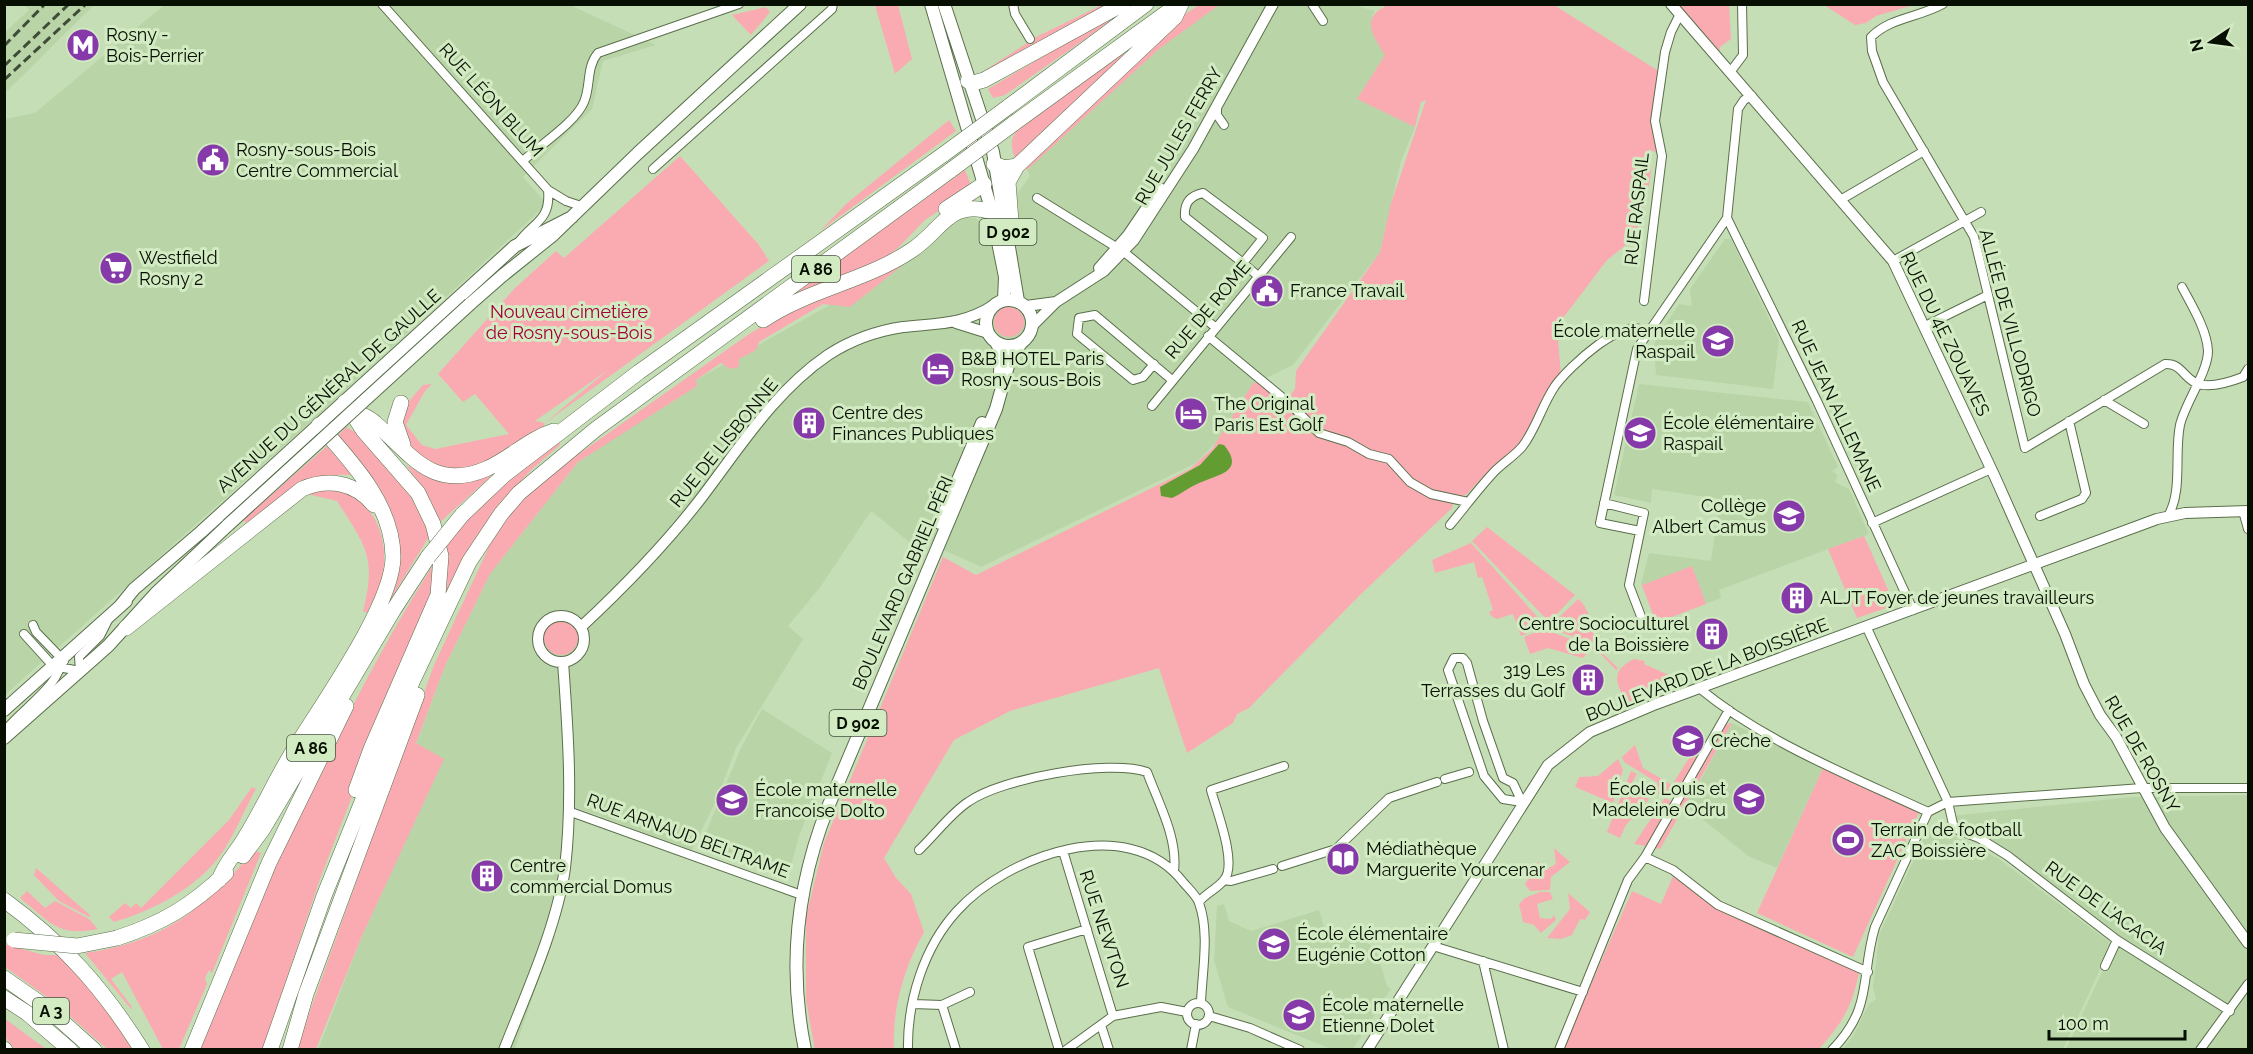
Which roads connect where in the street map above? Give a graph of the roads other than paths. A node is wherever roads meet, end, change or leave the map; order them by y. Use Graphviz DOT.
graph roads {
  1 [pos="739,4"];
  2 [pos="800,4"];
  3 [pos="833,4"];
  4 [pos="931,4"];
  5 [pos="940,4"];
  6 [pos="945,4"];
  7 [pos="1013,4"];
  8 [pos="1123,4"];
  9 [pos="1146,4"];
  10 [pos="1179,4"];
  11 [pos="1273,4"];
  12 [pos="1312,4"];
  13 [pos="1671,4"];
  14 [pos="1742,4"];
  15 [pos="1943,4"];
  16 [pos="384,5"];
  17 [pos="1679,16"];
  18 [pos="1323,21"];
  19 [pos="955,39"];
  20 [pos="1030,39"];
  21 [pos="1731,72"];
  22 [pos="971,87"];
  23 [pos="1752,96"];
  24 [pos="963,109"];
  25 [pos="975,149"];
  26 [pos="1924,151"];
  27 [pos="524,160"];
  28 [pos="993,164"];
  29 [pos="1017,166"];
  30 [pos="653,169"];
  31 [pos="984,184"];
  32 [pos="548,190"];
  33 [pos="1037,198"];
  34 [pos="1842,199"];
  35 [pos="584,207"];
  36 [pos="992,212"];
  37 [pos="1982,212"];
  38 [pos="572,217"];
  39 [pos="1727,218"];
  40 [pos="1966,220"];
  41 [pos="1291,237"];
  42 [pos="1009,238"];
  43 [pos="515,246"];
  44 [pos="1120,250"];
  45 [pos="900,256"];
  46 [pos="1893,261"];
  47 [pos="1243,263"];
  48 [pos="1258,276"];
  49 [pos="2182,287"];
  50 [pos="1988,295"];
  51 [pos="1644,301"];
  52 [pos="999,302"];
  53 [pos="1056,302"];
  54 [pos="1022,304"];
  55 [pos="956,323"];
  56 [pos="1033,325"];
  57 [pos="1925,326"];
  58 [pos="1215,327"];
  59 [pos="1647,333"];
  60 [pos="1208,336"];
  61 [pos="992,338"];
  62 [pos="1021,343"];
  63 [pos="1154,364"];
  64 [pos="681,369"];
  65 [pos="2248,369"];
  66 [pos="1172,380"];
  67 [pos="2196,384"];
  68 [pos="2104,400"];
  69 [pos="401,403"];
  70 [pos="347,406"];
  71 [pos="1152,406"];
  72 [pos="2069,421"];
  73 [pos="2144,424"];
  74 [pos="319,426"];
  75 [pos="568,427"];
  76 [pos="412,460"];
  77 [pos="1991,469"];
  78 [pos="1467,502"];
  79 [pos="1604,503"];
  80 [pos="2246,511"];
  81 [pos="2040,516"];
  82 [pos="2168,516"];
  83 [pos="385,519"];
  84 [pos="1872,523"];
  85 [pos="228,525"];
  86 [pos="1450,525"];
  87 [pos="2248,529"];
  88 [pos="1640,531"];
  89 [pos="2034,566"];
  90 [pos="116,608"];
  91 [pos="393,609"];
  92 [pos="1912,610"];
  93 [pos="441,618"];
  94 [pos="1642,619"];
  95 [pos="33,625"];
  96 [pos="581,627"];
  97 [pos="1866,627"];
  98 [pos="126,628"];
  99 [pos="24,634"];
  100 [pos="563,662"];
  101 [pos="59,665"];
  102 [pos="80,671"];
  103 [pos="1699,688"];
  104 [pos="4,710"];
  105 [pos="1729,710"];
  106 [pos="4,732"];
  107 [pos="4,738"];
  108 [pos="1284,766"];
  109 [pos="1468,772"];
  110 [pos="2142,788"];
  111 [pos="2248,788"];
  112 [pos="1522,802"];
  113 [pos="1948,802"];
  114 [pos="568,811"];
  115 [pos="1929,812"];
  116 [pos="919,850"];
  117 [pos="1063,851"];
  118 [pos="1645,857"];
  119 [pos="1174,870"];
  120 [pos="219,880"];
  121 [pos="1224,880"];
  122 [pos="796,893"];
  123 [pos="324,896"];
  124 [pos="4,900"];
  125 [pos="1199,902"];
  126 [pos="1087,929"];
  127 [pos="9,938"];
  128 [pos="2117,940"];
  129 [pos="2248,943"];
  130 [pos="1433,946"];
  131 [pos="1483,961"];
  132 [pos="2105,966"];
  133 [pos="1868,972"];
  134 [pos="4,978"];
  135 [pos="2248,984"];
  136 [pos="970,992"];
  137 [pos="1583,992"];
  138 [pos="4,998"];
  139 [pos="1201,1003"];
  140 [pos="913,1004"];
  141 [pos="942,1005"];
  142 [pos="2230,1011"];
  143 [pos="1187,1012"];
  144 [pos="1113,1016"];
  145 [pos="1209,1016"];
  146 [pos="1101,1024"];
  147 [pos="1196,1024"];
  148 [pos="70,1050"];
  149 [pos="94,1050"];
  150 [pos="142,1050"];
  151 [pos="192,1050"];
  152 [pos="270,1050"];
  153 [pos="290,1050"];
  154 [pos="504,1050"];
  155 [pos="800,1050"];
  156 [pos="805,1050"];
  157 [pos="908,1050"];
  158 [pos="956,1050"];
  159 [pos="1059,1050"];
  160 [pos="1066,1050"];
  161 [pos="1109,1050"];
  162 [pos="1191,1050"];
  163 [pos="1300,1050"];
  164 [pos="1367,1050"];
  165 [pos="1504,1050"];
  166 [pos="1559,1050"];
  167 [pos="1832,1050"];
  168 [pos="2200,1050"];
  1 -- 27 [label="street"];
  2 -- 35 [label="main road, AVENUE DU GÉNÉRAL DE GAULLE"];
  3 -- 30 [label="street"];
  4 -- 24 [label="main road, D 902"];
  5 -- 19 [label="main road"];
  6 -- 19 [label="main road, D 902"];
  7 -- 20 [label="street"];
  8 -- 22 [label="highway"];
  9 -- 75 [label="highway, A 86, bridge"];
  10 -- 29 [label="highway"];
  10 -- 64 [label="highway, A 86, bridge"];
  11 -- 44 [label="main road, RUE JULES FERRY"];
  11 -- 44 [label="main road, RUE JULES FERRY"];
  12 -- 18 [label="street"];
  13 -- 17 [label="main road, RUE DU 4E ZOUAVES"];
  14 -- 21 [label="street"];
  15 -- 26 [label="street, ALLÉE DE VILLODRIGO"];
  16 -- 27 [label="street, RUE LÉON BLUM"];
  17 -- 21 [label="main road, RUE DU 4E ZOUAVES"];
  17 -- 51 [label="street, RUE RASPAIL"];
  19 -- 22 [label="main road, D 902"];
  21 -- 23 [label="main road, RUE DU 4E ZOUAVES"];
  22 -- 24 [label="main road"];
  22 -- 28 [label="main road, D 902"];
  23 -- 34 [label="main road, RUE DU 4E ZOUAVES"];
  23 -- 39 [label="street"];
  24 -- 25 [label="main road, D 902"];
  25 -- 28 [label="main road"];
  25 -- 31 [label="main road, D 902"];
  26 -- 34 [label="street"];
  26 -- 40 [label="street, ALLÉE DE VILLODRIGO"];
  27 -- 32 [label="street, RUE LÉON BLUM"];
  28 -- 29 [label="highway"];
  28 -- 31 [label="main road"];
  28 -- 42 [label="main road, D 902"];
  29 -- 42 [label="highway"];
  31 -- 36 [label="main road, D 902"];
  31 -- 45 [label="highway"];
  32 -- 35 [label="street, RUE LÉON BLUM"];
  32 -- 43 [label="street"];
  33 -- 44 [label="street"];
  34 -- 46 [label="main road, RUE DU 4E ZOUAVES"];
  35 -- 38 [label="main road, AVENUE DU GÉNÉRAL DE GAULLE"];
  36 -- 45 [label="highway"];
  36 -- 52 [label="main road, D 902"];
  37 -- 40 [label="street"];
  38 -- 43 [label="main road, AVENUE DU GÉNÉRAL DE GAULLE"];
  38 -- 85 [label="main road, AVENUE DU GÉNÉRAL DE GAULLE, bridge"];
  39 -- 59 [label="street"];
  39 -- 84 [label="street, RUE JEAN ALLEMANE"];
  40 -- 46 [label="street"];
  40 -- 50 [label="street, ALLÉE DE VILLODRIGO"];
  41 -- 48 [label="street, RUE DE ROME"];
  42 -- 54 [label="main road, D 902"];
  43 -- 70 [label="main road, AVENUE DU GÉNÉRAL DE GAULLE"];
  44 -- 53 [label="main road, RUE JULES FERRY"];
  44 -- 58 [label="street"];
  45 -- 64 [label="highway"];
  46 -- 57 [label="main road, RUE DU 4E ZOUAVES"];
  47 -- 47 [label="street"];
  47 -- 48 [label="street"];
  48 -- 58 [label="street, RUE DE ROME"];
  49 -- 67 [label="street"];
  50 -- 57 [label="street"];
  50 -- 72 [label="street, ALLÉE DE VILLODRIGO"];
  52 -- 54 [label="main road"];
  52 -- 55 [label="main road, RUE DE LISBONNE"];
  52 -- 61 [label="main road"];
  53 -- 54 [label="main road, RUE JULES FERRY"];
  53 -- 56 [label="main road, RUE JULES FERRY"];
  54 -- 56 [label="main road"];
  55 -- 61 [label="main road, RUE DE LISBONNE"];
  55 -- 96 [label="main road, RUE DE LISBONNE"];
  56 -- 62 [label="main road"];
  57 -- 77 [label="main road, RUE DU 4E ZOUAVES"];
  58 -- 60 [label="street, RUE DE ROME"];
  59 -- 78 [label="street"];
  59 -- 79 [label="street"];
  60 -- 66 [label="street, RUE DE ROME"];
  60 -- 78 [label="street"];
  61 -- 62 [label="main road"];
  61 -- 122 [label="main road, BOULEVARD GABRIEL PÉRI / D 902"];
  62 -- 156 [label="main road, BOULEVARD GABRIEL PÉRI"];
  63 -- 63 [label="street"];
  63 -- 66 [label="street"];
  64 -- 93 [label="highway, A 86"];
  65 -- 67 [label="street"];
  66 -- 71 [label="street, RUE DE ROME"];
  67 -- 68 [label="street"];
  67 -- 82 [label="street"];
  68 -- 72 [label="street"];
  68 -- 73 [label="street"];
  69 -- 76 [label="highway"];
  70 -- 74 [label="main road, AVENUE DU GÉNÉRAL DE GAULLE"];
  70 -- 76 [label="highway"];
  70 -- 123 [label="highway"];
  72 -- 81 [label="street"];
  74 -- 83 [label="highway"];
  74 -- 90 [label="main road, AVENUE DU GÉNÉRAL DE GAULLE"];
  75 -- 76 [label="highway"];
  75 -- 91 [label="highway, A 86, bridge"];
  77 -- 84 [label="street"];
  77 -- 89 [label="main road, RUE DU 4E ZOUAVES"];
  78 -- 86 [label="street"];
  79 -- 88 [label="street"];
  79 -- 88 [label="street"];
  80 -- 82 [label="main road, BOULEVARD DE LA BOISSIÈRE"];
  80 -- 87 [label="street"];
  82 -- 89 [label="main road, BOULEVARD DE LA BOISSIÈRE"];
  83 -- 98 [label="highway"];
  83 -- 120 [label="highway"];
  84 -- 92 [label="street, RUE JEAN ALLEMANE"];
  85 -- 90 [label="main road, AVENUE DU GÉNÉRAL DE GAULLE"];
  85 -- 98 [label="main road, AVENUE DU GÉNÉRAL DE GAULLE"];
  88 -- 94 [label="street"];
  89 -- 92 [label="main road, BOULEVARD DE LA BOISSIÈRE"];
  89 -- 110 [label="main road, RUE DE ROSNY"];
  90 -- 101 [label="main road, AVENUE DU GÉNÉRAL DE GAULLE"];
  90 -- 102 [label="street"];
  91 -- 120 [label="highway, A 86"];
  91 -- 151 [label="highway"];
  92 -- 97 [label="main road, BOULEVARD DE LA BOISSIÈRE"];
  93 -- 123 [label="highway, A 86"];
  93 -- 153 [label="highway"];
  95 -- 101 [label="street"];
  96 -- 100 [label="main road"];
  96 -- 100 [label="main road"];
  97 -- 103 [label="main road, BOULEVARD DE LA BOISSIÈRE"];
  97 -- 113 [label="street, RUE DE L'ACACIA"];
  98 -- 102 [label="main road, AVENUE DU GÉNÉRAL DE GAULLE"];
  99 -- 101 [label="street"];
  100 -- 114 [label="main road"];
  101 -- 102 [label="street"];
  101 -- 104 [label="main road, AVENUE DU GÉNÉRAL DE GAULLE"];
  101 -- 106 [label="street"];
  102 -- 107 [label="main road, AVENUE DU GÉNÉRAL DE GAULLE"];
  103 -- 105 [label="street"];
  103 -- 112 [label="main road, BOULEVARD DE LA BOISSIÈRE"];
  105 -- 115 [label="street"];
  105 -- 118 [label="street"];
  108 -- 121 [label="street"];
  109 -- 121 [label="street"];
  110 -- 111 [label="street"];
  110 -- 113 [label="street"];
  110 -- 129 [label="main road, RUE DE ROSNY"];
  112 -- 112 [label="street"];
  112 -- 130 [label="main road, BOULEVARD DE LA BOISSIÈRE"];
  113 -- 115 [label="street"];
  113 -- 128 [label="street, RUE DE L'ACACIA"];
  114 -- 122 [label="street, RUE ARNAUD BELTRAME"];
  114 -- 154 [label="main road"];
  115 -- 133 [label="street"];
  116 -- 119 [label="street"];
  117 -- 119 [label="street"];
  117 -- 126 [label="street, RUE NEWTON"];
  117 -- 140 [label="street"];
  118 -- 133 [label="street"];
  118 -- 137 [label="street"];
  119 -- 125 [label="street"];
  120 -- 127 [label="highway, A 86, bridge"];
  121 -- 125 [label="street"];
  122 -- 155 [label="main road, BOULEVARD GABRIEL PÉRI / D 902"];
  123 -- 152 [label="highway, A 86"];
  124 -- 150 [label="highway"];
  125 -- 139 [label="street"];
  126 -- 144 [label="street, RUE NEWTON"];
  126 -- 159 [label="street"];
  128 -- 132 [label="street"];
  128 -- 142 [label="street, RUE DE L'ACACIA"];
  130 -- 131 [label="street"];
  130 -- 164 [label="main road, BOULEVARD DE LA BOISSIÈRE"];
  131 -- 137 [label="street"];
  131 -- 165 [label="street"];
  133 -- 167 [label="street"];
  134 -- 149 [label="highway, A 3"];
  135 -- 142 [label="street"];
  136 -- 141 [label="street"];
  137 -- 166 [label="street"];
  138 -- 148 [label="highway, A 3"];
  139 -- 143 [label="street"];
  139 -- 145 [label="street"];
  140 -- 141 [label="street"];
  140 -- 157 [label="street"];
  141 -- 158 [label="street"];
  142 -- 168 [label="street"];
  143 -- 144 [label="street"];
  143 -- 147 [label="street"];
  144 -- 146 [label="street"];
  145 -- 147 [label="street"];
  145 -- 163 [label="street"];
  146 -- 160 [label="street"];
  146 -- 161 [label="street"];
  147 -- 162 [label="street"];
}
